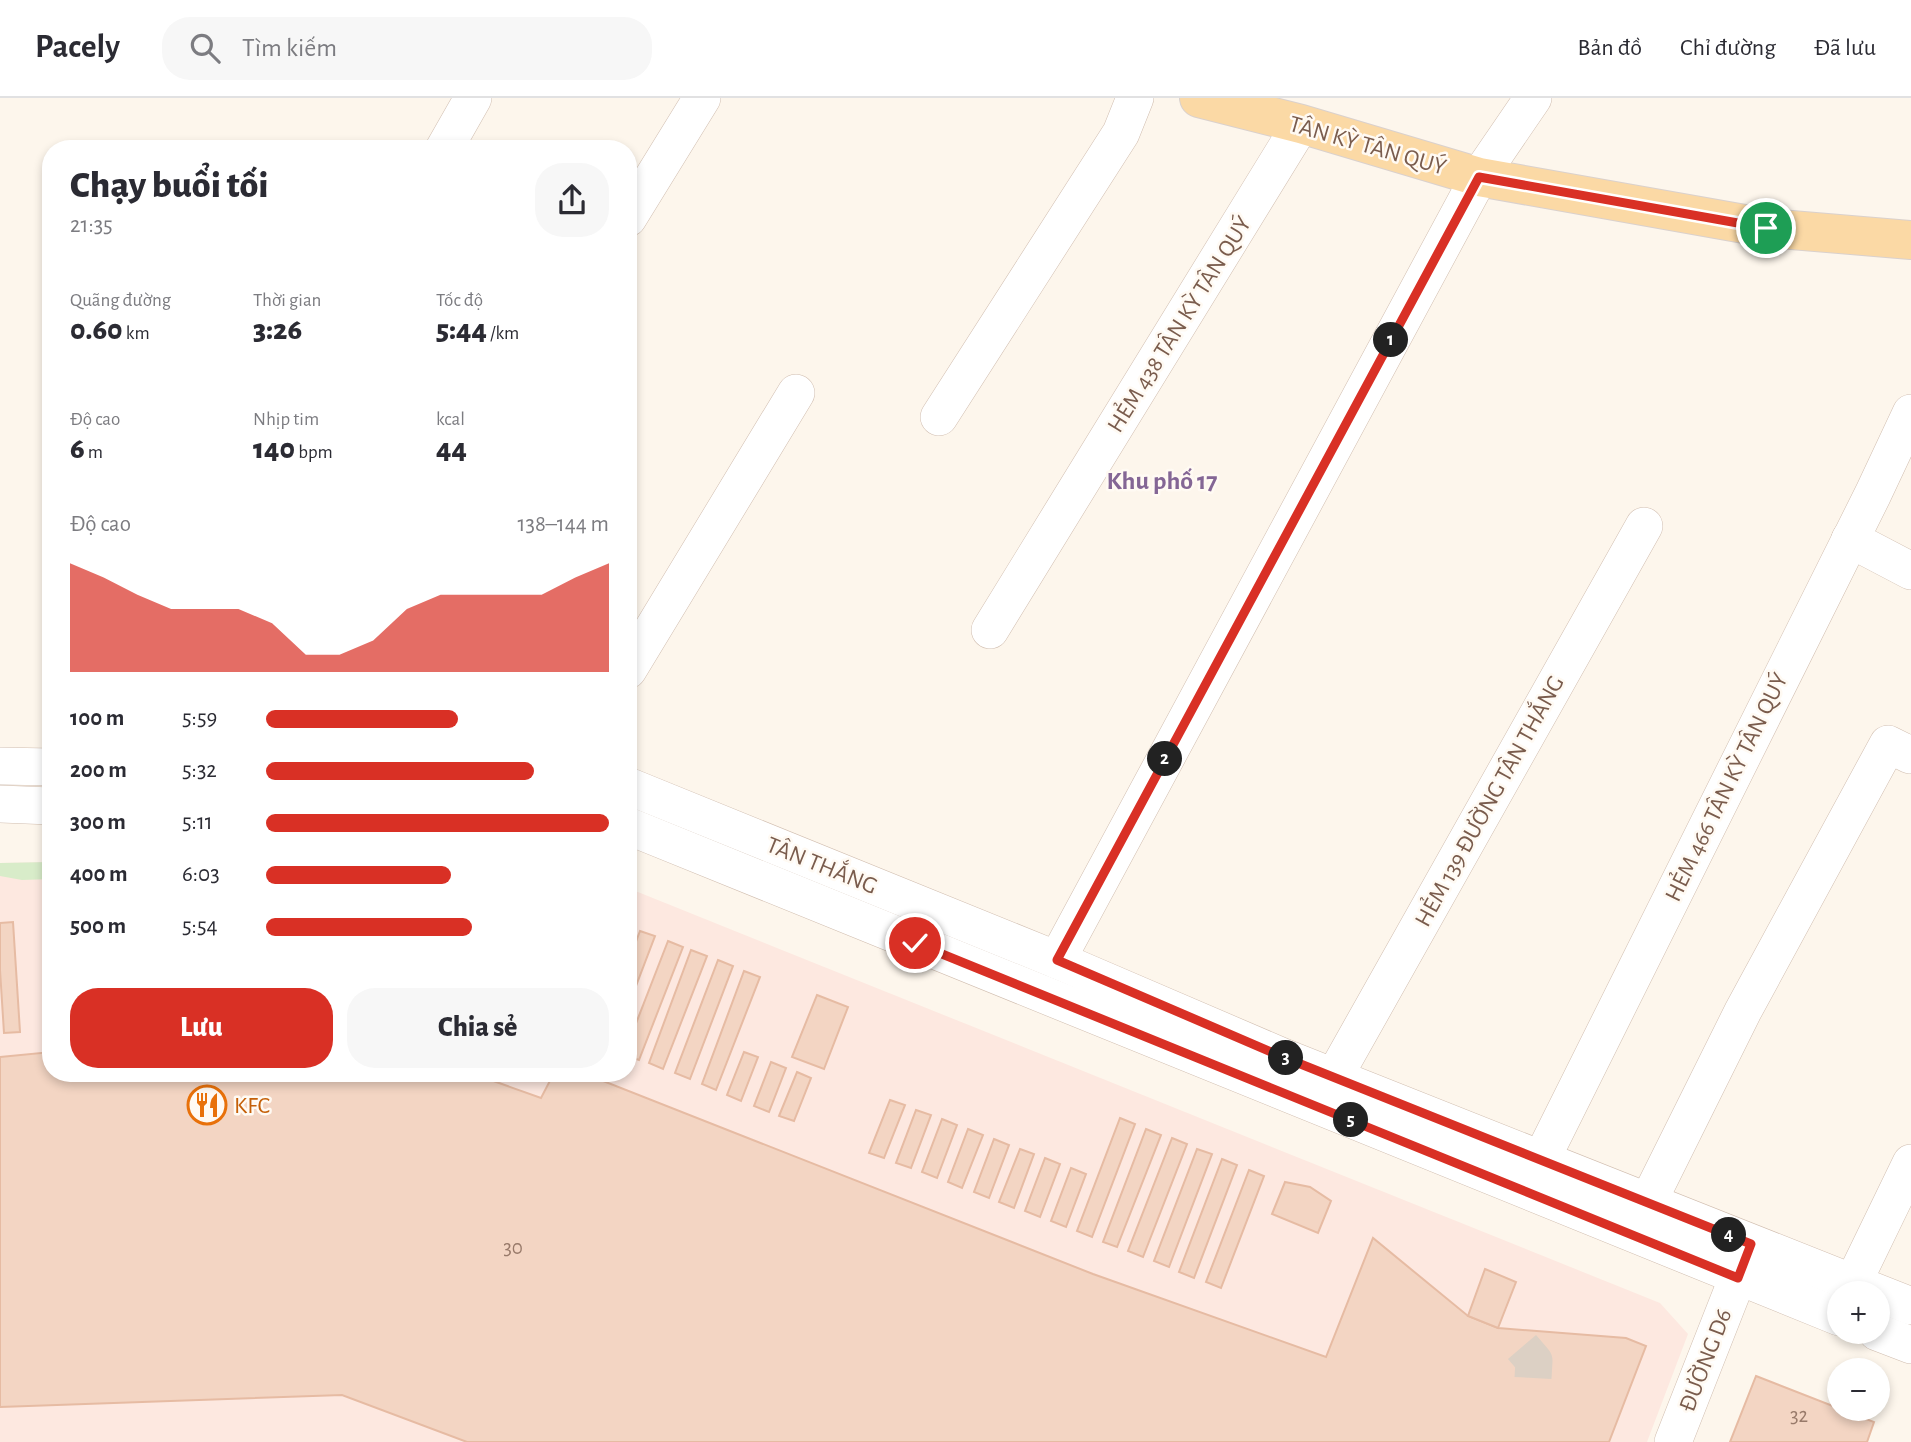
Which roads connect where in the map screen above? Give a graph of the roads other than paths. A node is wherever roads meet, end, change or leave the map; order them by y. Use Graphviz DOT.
graph roads {
  1 [pos="473,98"];
  2 [pos="702,98"];
  3 [pos="1135,98"];
  4 [pos="1199,98"];
  5 [pos="1533,98"];
  6 [pos="1301,124"];
  7 [pos="449,140"];
  8 [pos="1479,177"];
  9 [pos="637,203"];
  10 [pos="1911,240"];
  11 [pos="796,393"];
  12 [pos="1911,413"];
  13 [pos="939,417"];
  14 [pos="1644,526"];
  15 [pos="1850,539"];
  16 [pos="1911,571"];
  17 [pos="990,630"];
  18 [pos="637,655"];
  19 [pos="1911,753"];
  20 [pos="0,766"];
  21 [pos="42,767"];
  22 [pos="637,790"];
  23 [pos="0,804"];
  24 [pos="42,806"];
  25 [pos="637,831"];
  26 [pos="1057,960"];
  27 [pos="1334,1077"];
  28 [pos="1541,1160"];
  29 [pos="1911,1163"];
  30 [pos="1648,1202"];
  31 [pos="1751,1244"];
  32 [pos="1738,1278"];
  33 [pos="1854,1281"];
  34 [pos="1827,1294"];
  35 [pos="1827,1301"];
  36 [pos="1890,1306"];
  37 [pos="1911,1306"];
  38 [pos="1890,1337"];
  39 [pos="1911,1345"];
  40 [pos="1673,1442"];
  1 -- 7 [label="street"];
  2 -- 9 [label="street"];
  3 -- 13 [label="street"];
  4 -- 6 [label="main road, TÂN KỲ TÂN QUÝ"];
  5 -- 8 [label="street"];
  6 -- 8 [label="main road, TÂN KỲ TÂN QUÝ"];
  6 -- 17 [label="street, HẺM 438 TÂN KỲ TÂN QUÝ"];
  8 -- 10 [label="main road, TÂN KỲ TÂN QUÝ"];
  8 -- 26 [label="street"];
  11 -- 18 [label="street"];
  12 -- 15 [label="street, HẺM 466 TÂN KỲ TÂN QUÝ"];
  14 -- 27 [label="street, HẺM 139 ĐƯỜNG TÂN THẮNG"];
  15 -- 16 [label="street"];
  15 -- 28 [label="street, HẺM 466 TÂN KỲ TÂN QUÝ"];
  19 -- 30 [label="street"];
  20 -- 21 [label="street"];
  22 -- 26 [label="street, TÂN THẮNG"];
  23 -- 24 [label="street"];
  25 -- 32 [label="street, TÂN THẮNG"];
  26 -- 27 [label="street, TÂN THẮNG"];
  27 -- 28 [label="street, TÂN THẮNG"];
  28 -- 30 [label="street, TÂN THẮNG"];
  29 -- 33 [label="street"];
  30 -- 31 [label="street, TÂN THẮNG"];
  31 -- 32 [label="street, ĐƯỜNG D6"];
  31 -- 34 [label="street, TÂN THẮNG"];
  32 -- 35 [label="street, TÂN THẮNG"];
  32 -- 40 [label="street, ĐƯỜNG D6"];
  36 -- 37 [label="street, TÂN THẮNG"];
  38 -- 39 [label="street"];
}
